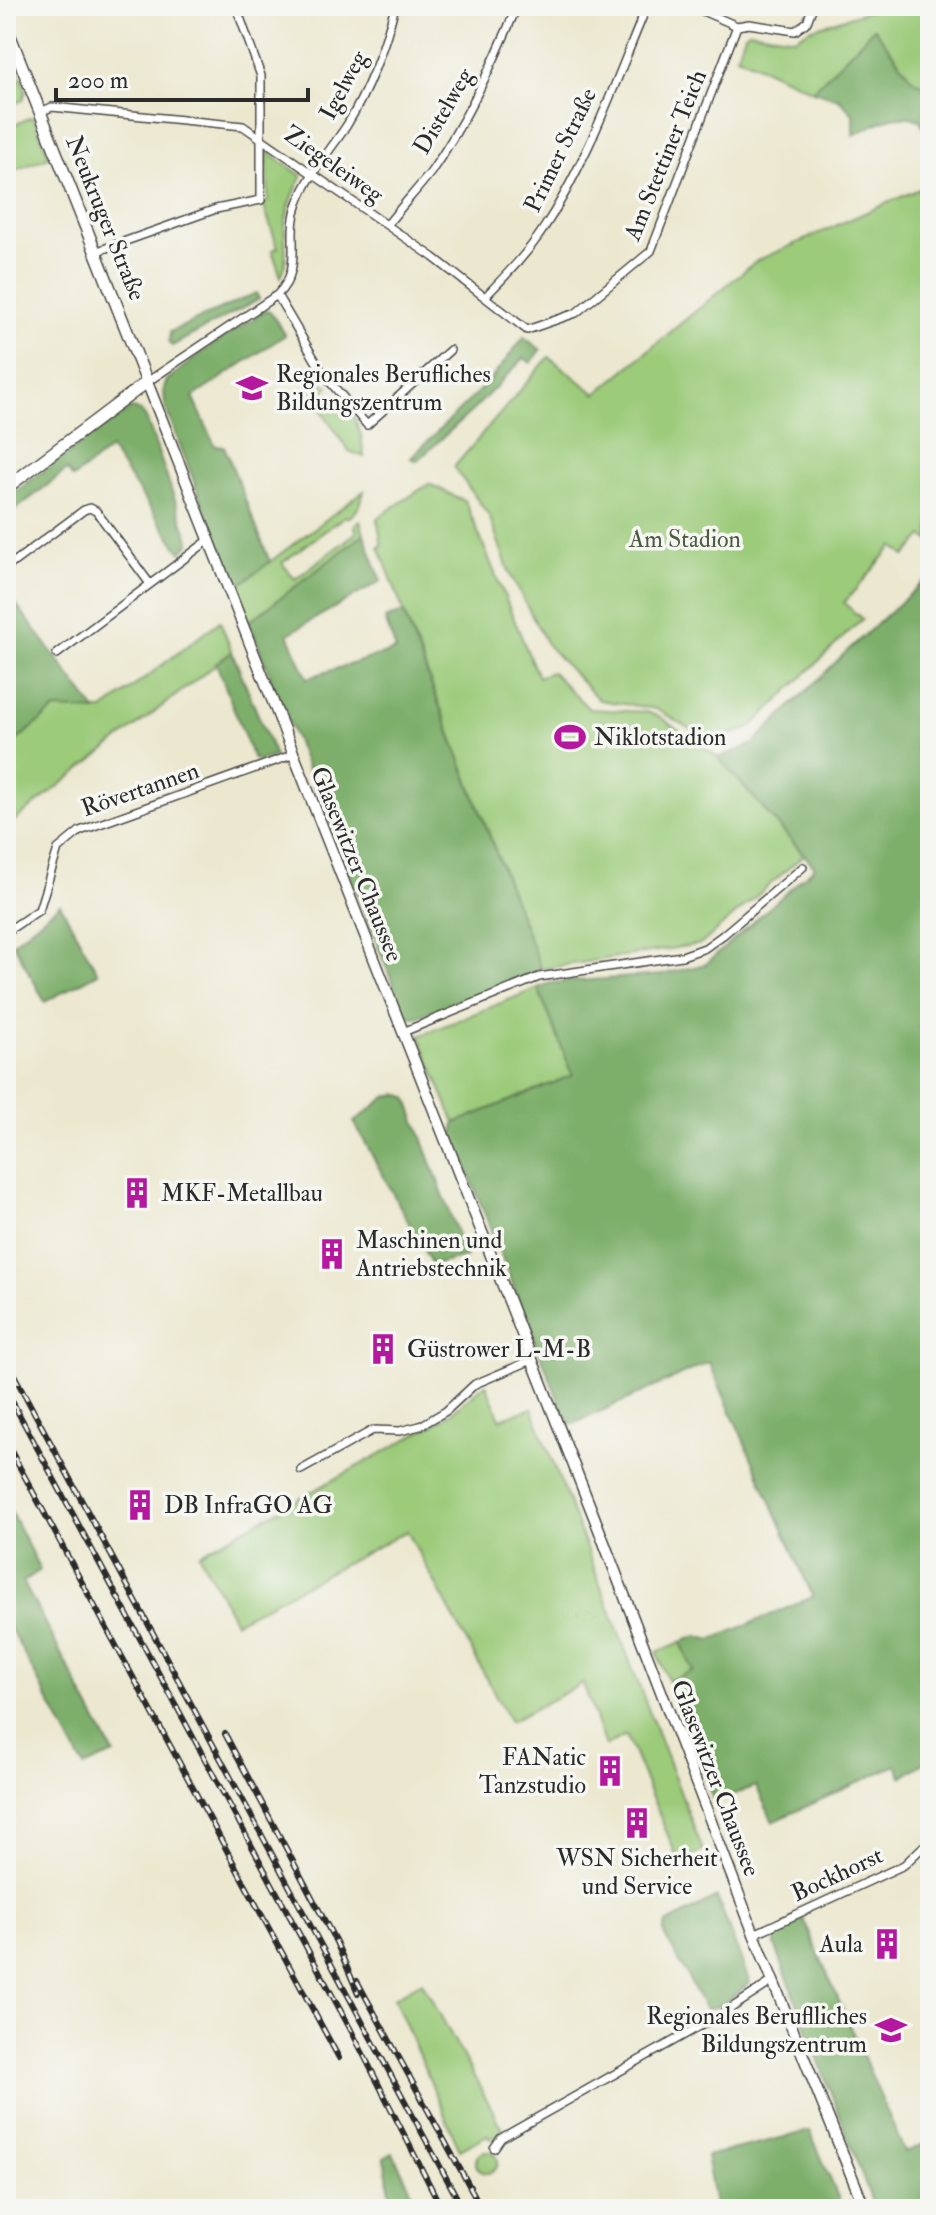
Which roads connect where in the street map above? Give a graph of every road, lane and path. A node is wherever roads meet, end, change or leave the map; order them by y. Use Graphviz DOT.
graph roads {
  1 [pos="236,6"];
  2 [pos="395,6"];
  3 [pos="517,6"];
  4 [pos="647,6"];
  5 [pos="691,6"];
  6 [pos="812,10"];
  7 [pos="6,26"];
  8 [pos="737,26"];
  9 [pos="40,112"];
  10 [pos="262,138"];
  11 [pos="312,175"];
  12 [pos="387,225"];
  13 [pos="95,252"];
  14 [pos="277,295"];
  15 [pos="485,297"];
  16 [pos="527,330"];
  17 [pos="450,350"];
  18 [pos="147,382"];
  19 [pos="6,488"];
  20 [pos="209,540"];
  21 [pos="6,568"];
  22 [pos="150,584"];
  23 [pos="57,654"];
  24 [pos="292,755"];
  25 [pos="803,867"];
  26 [pos="6,932"];
  27 [pos="403,1032"];
  28 [pos="532,1360"];
  29 [pos="301,1470"];
  30 [pos="930,1840"];
  31 [pos="754,1934"];
  32 [pos="773,1981"];
  33 [pos="494,2148"];
  34 [pos="865,2209"];
  1 -- 10 [label="street"];
  2 -- 11 [label="street, Igelweg"];
  3 -- 12 [label="street, Distelweg"];
  4 -- 15 [label="street, Primer Straße"];
  5 -- 8 [label="street"];
  6 -- 8 [label="street"];
  7 -- 9 [label="main road, Neukruger Straße"];
  8 -- 16 [label="street, Am Stettiner Teich"];
  9 -- 10 [label="street, Ziegeleiweg"];
  9 -- 13 [label="main road, Neukruger Straße"];
  10 -- 11 [label="street, Ziegeleiweg"];
  10 -- 13 [label="street"];
  11 -- 12 [label="street, Ziegeleiweg"];
  11 -- 14 [label="street, Igelweg"];
  12 -- 15 [label="street, Ziegeleiweg"];
  13 -- 18 [label="main road, Neukruger Straße"];
  14 -- 17 [label="street"];
  14 -- 18 [label="street"];
  15 -- 16 [label="street, Ziegeleiweg"];
  18 -- 19 [label="main road"];
  18 -- 20 [label="main road, Glasewitzer Chaussee"];
  20 -- 22 [label="street"];
  20 -- 24 [label="main road, Glasewitzer Chaussee"];
  21 -- 22 [label="street"];
  22 -- 23 [label="street"];
  24 -- 26 [label="street, Rövertannen"];
  24 -- 27 [label="main road, Glasewitzer Chaussee"];
  25 -- 27 [label="street"];
  27 -- 28 [label="main road, Glasewitzer Chaussee"];
  28 -- 29 [label="street"];
  28 -- 31 [label="main road, Glasewitzer Chaussee"];
  30 -- 31 [label="street, Bockhorst"];
  31 -- 32 [label="main road, Glasewitzer Chaussee"];
  32 -- 33 [label="street"];
  32 -- 34 [label="main road, Glasewitzer Chaussee"];
}
